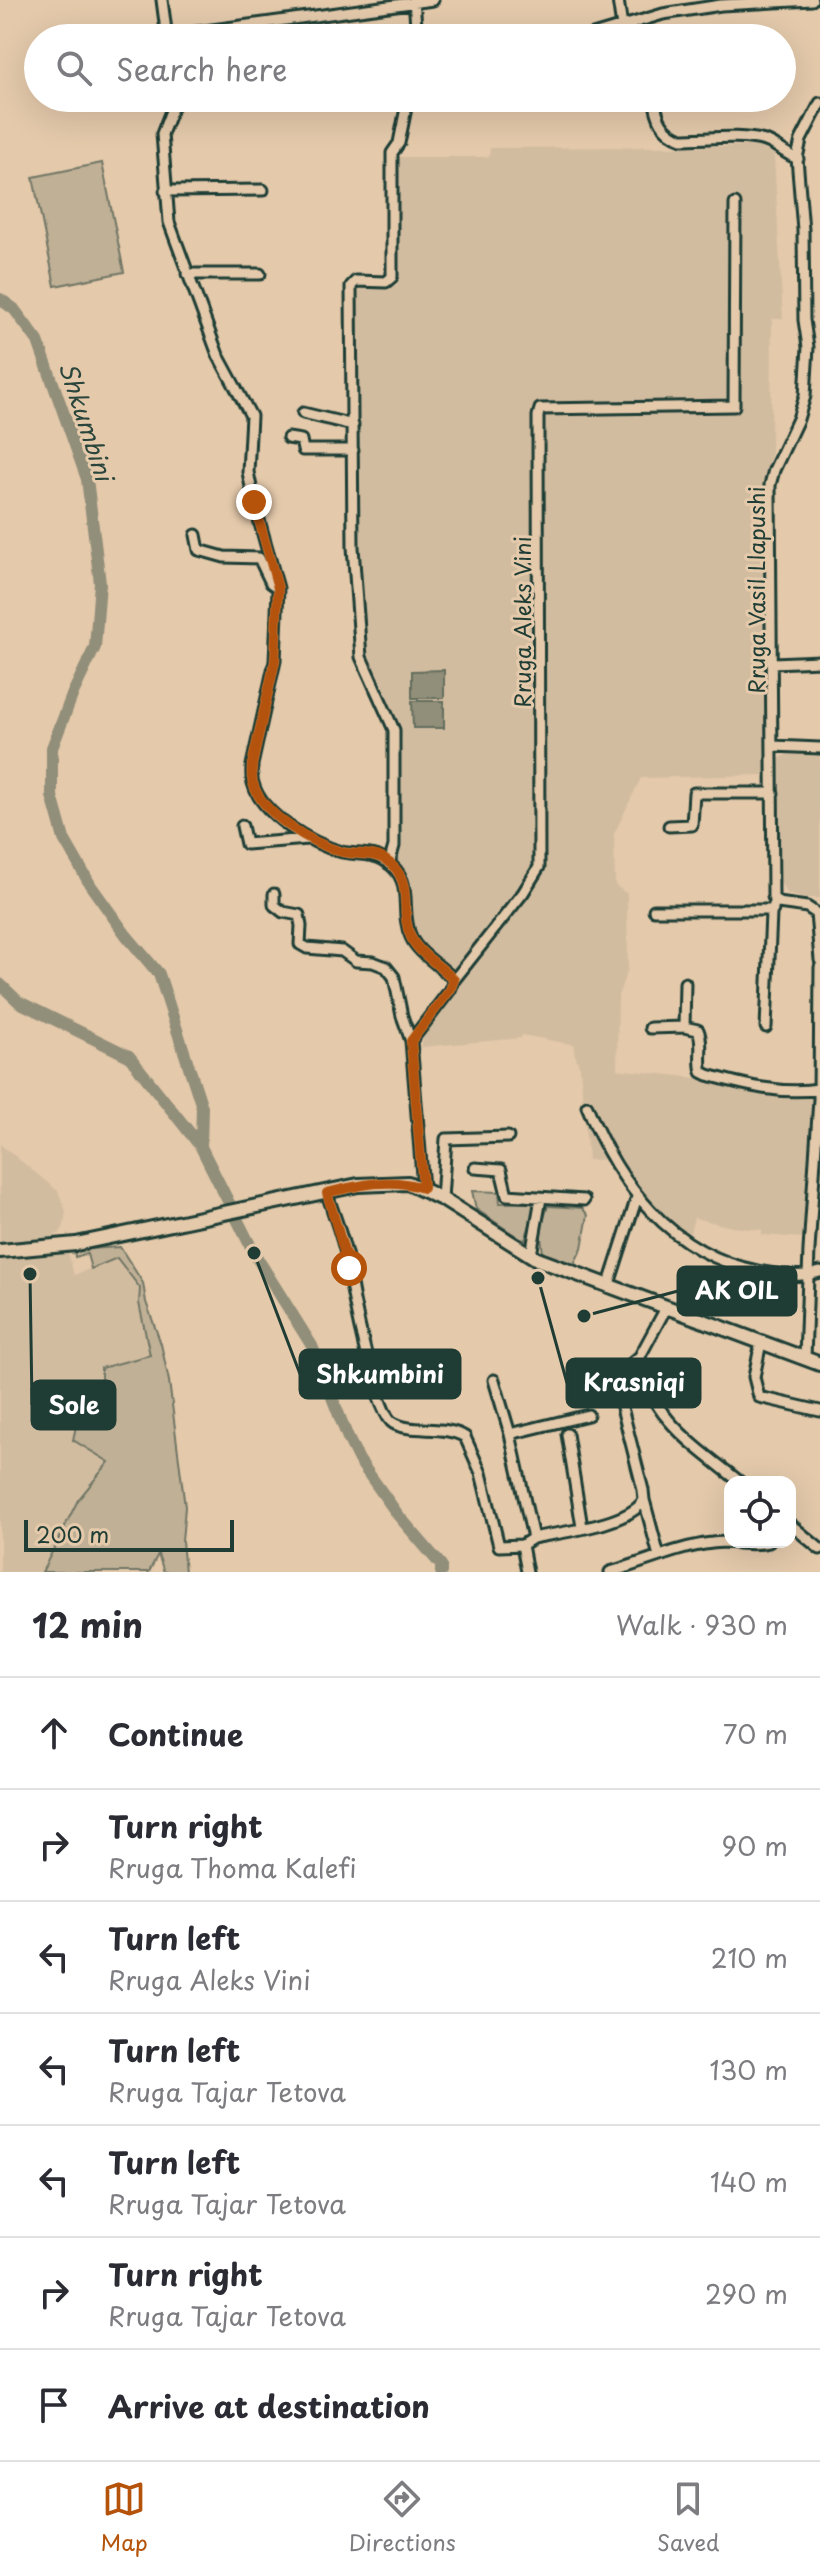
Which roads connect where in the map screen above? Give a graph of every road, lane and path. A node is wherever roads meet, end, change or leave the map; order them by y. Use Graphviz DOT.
graph roads {
  1 [pos="162,0"];
  2 [pos="433,0"];
  3 [pos="618,0"];
  4 [pos="812,0"];
  5 [pos="414,1"];
  6 [pos="165,24"];
  7 [pos="256,24"];
  8 [pos="416,24"];
  9 [pos="622,24"];
  10 [pos="631,24"];
  11 [pos="820,105"];
  12 [pos="171,112"];
  13 [pos="405,112"];
  14 [pos="658,112"];
  15 [pos="798,159"];
  16 [pos="263,190"];
  17 [pos="165,191"];
  18 [pos="735,204"];
  19 [pos="187,274"];
  20 [pos="260,274"];
  21 [pos="303,413"];
  22 [pos="353,425"];
  23 [pos="288,438"];
  24 [pos="353,450"];
  25 [pos="196,535"];
  26 [pos="278,588"];
  27 [pos="820,661"];
  28 [pos="773,663"];
  29 [pos="773,746"];
  30 [pos="820,748"];
  31 [pos="773,793"];
  32 [pos="242,826"];
  33 [pos="669,826"];
  34 [pos="308,839"];
  35 [pos="389,864"];
  36 [pos="274,894"];
  37 [pos="774,906"];
  38 [pos="654,910"];
  39 [pos="820,960"];
  40 [pos="820,967"];
  41 [pos="454,980"];
  42 [pos="685,983"];
  43 [pos="684,1027"];
  44 [pos="766,1027"];
  45 [pos="650,1028"];
  46 [pos="411,1041"];
  47 [pos="819,1089"];
  48 [pos="587,1106"];
  49 [pos="819,1109"];
  50 [pos="508,1137"];
  51 [pos="475,1168"];
  52 [pos="423,1188"];
  53 [pos="321,1195"];
  54 [pos="637,1197"];
  55 [pos="541,1198"];
  56 [pos="442,1199"];
  57 [pos="584,1200"];
  58 [pos="0,1251"];
  59 [pos="531,1255"];
  60 [pos="820,1272"];
  61 [pos="807,1281"];
  62 [pos="820,1284"];
  63 [pos="608,1287"];
  64 [pos="666,1308"];
  65 [pos="761,1342"];
  66 [pos="640,1356"];
  67 [pos="805,1358"];
  68 [pos="820,1364"];
  69 [pos="494,1380"];
  70 [pos="820,1411"];
  71 [pos="588,1415"];
  72 [pos="510,1434"];
  73 [pos="567,1434"];
  74 [pos="732,1476"];
  75 [pos="644,1500"];
  76 [pos="582,1527"];
  77 [pos="796,1530"];
  78 [pos="533,1538"];
  79 [pos="724,1543"];
  80 [pos="522,1545"];
  81 [pos="820,1549"];
  82 [pos="659,1556"];
  83 [pos="527,1572"];
  84 [pos="610,1572"];
  1 -- 6 [label="street"];
  2 -- 5 [label="street"];
  3 -- 9 [label="street"];
  4 -- 10 [label="street"];
  5 -- 7 [label="street"];
  5 -- 8 [label="street"];
  11 -- 15 [label="street, Rruga Vasil Llapushi"];
  12 -- 17 [label="street"];
  13 -- 22 [label="street"];
  14 -- 15 [label="street"];
  15 -- 28 [label="street, Rruga Vasil Llapushi"];
  16 -- 17 [label="street"];
  17 -- 19 [label="street"];
  18 -- 41 [label="street, Rruga Aleks Vini"];
  19 -- 20 [label="street"];
  19 -- 26 [label="street"];
  21 -- 22 [label="street"];
  22 -- 24 [label="street"];
  23 -- 24 [label="street"];
  24 -- 35 [label="street"];
  25 -- 26 [label="street"];
  26 -- 34 [label="street"];
  27 -- 28 [label="street"];
  28 -- 29 [label="street, Rruga Vasil Llapushi"];
  29 -- 30 [label="street"];
  29 -- 31 [label="street, Rruga Vasil Llapushi"];
  31 -- 33 [label="street"];
  31 -- 37 [label="street, Rruga Vasil Llapushi"];
  32 -- 34 [label="street"];
  34 -- 35 [label="street"];
  35 -- 41 [label="street"];
  36 -- 46 [label="street"];
  37 -- 38 [label="street"];
  37 -- 39 [label="street"];
  37 -- 44 [label="street, Rruga Vasil Llapushi"];
  40 -- 47 [label="street"];
  41 -- 46 [label="street, Rruga Aleks Vini"];
  42 -- 43 [label="street"];
  43 -- 45 [label="street"];
  43 -- 47 [label="street"];
  46 -- 52 [label="street"];
  47 -- 49 [label="street"];
  48 -- 54 [label="street"];
  49 -- 61 [label="street"];
  50 -- 56 [label="street"];
  51 -- 55 [label="street"];
  52 -- 53 [label="main road"];
  52 -- 56 [label="main road"];
  53 -- 58 [label="main road"];
  53 -- 80 [label="street"];
  54 -- 61 [label="street"];
  54 -- 63 [label="street"];
  55 -- 57 [label="street"];
  55 -- 59 [label="street"];
  56 -- 59 [label="main road"];
  59 -- 63 [label="main road"];
  60 -- 61 [label="street"];
  61 -- 62 [label="street"];
  61 -- 67 [label="street"];
  63 -- 64 [label="main road"];
  64 -- 65 [label="main road"];
  64 -- 66 [label="street"];
  65 -- 67 [label="main road"];
  65 -- 70 [label="street"];
  66 -- 74 [label="street"];
  66 -- 75 [label="street"];
  67 -- 68 [label="main road"];
  69 -- 72 [label="street"];
  71 -- 72 [label="street"];
  72 -- 78 [label="street"];
  73 -- 76 [label="street"];
  75 -- 76 [label="street"];
  75 -- 82 [label="street"];
  76 -- 78 [label="street"];
  77 -- 81 [label="street"];
  78 -- 80 [label="street"];
  79 -- 82 [label="street"];
  80 -- 83 [label="street"];
  82 -- 84 [label="street"];
}
